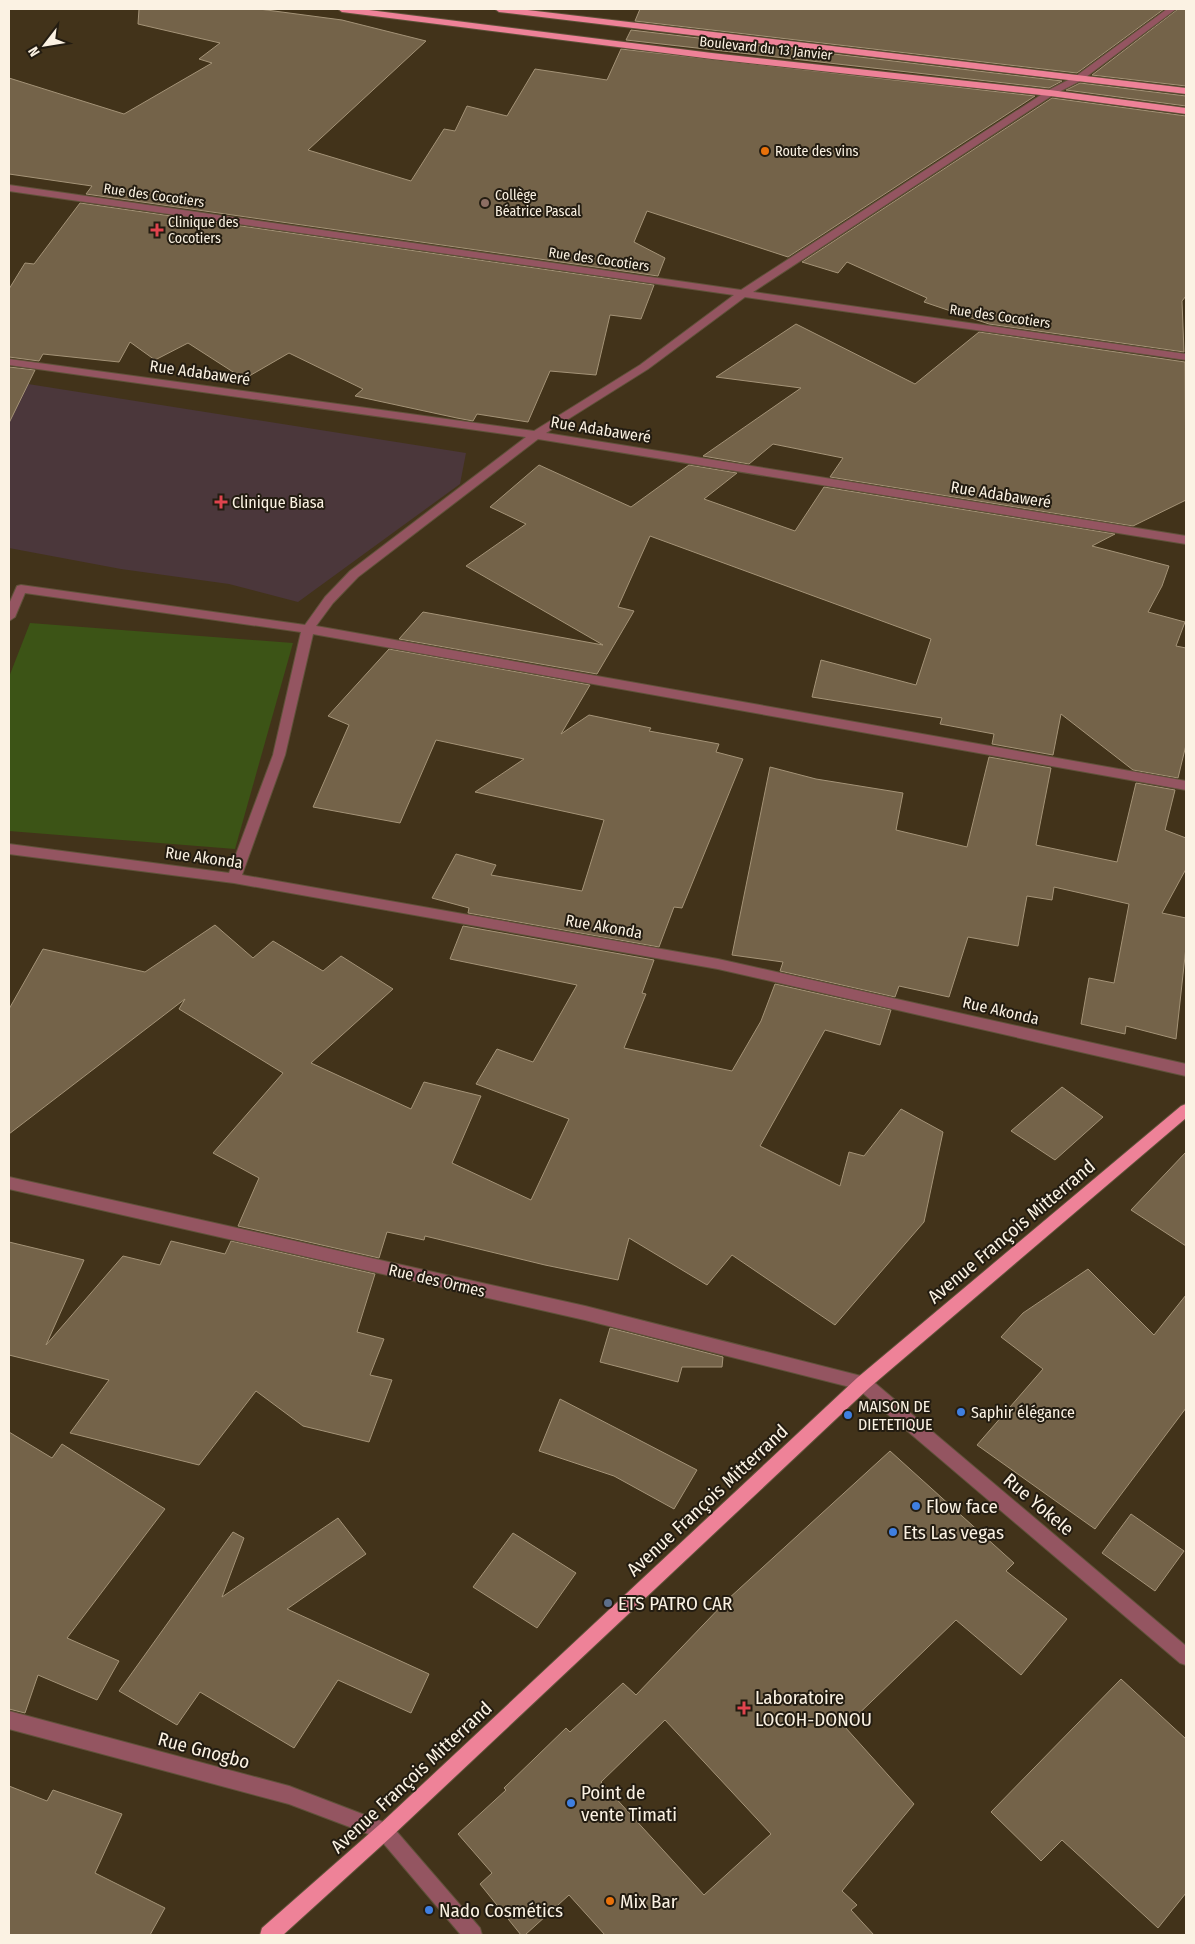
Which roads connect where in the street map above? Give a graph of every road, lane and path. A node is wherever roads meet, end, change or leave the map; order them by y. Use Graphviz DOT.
graph roads {
  1 [pos="342,9"];
  2 [pos="499,9"];
  3 [pos="1172,9"];
  4 [pos="1079,78"];
  5 [pos="1186,91"];
  6 [pos="1050,93"];
  7 [pos="1186,111"];
  8 [pos="9,188"];
  9 [pos="744,293"];
  10 [pos="1186,357"];
  11 [pos="9,362"];
  12 [pos="536,435"];
  13 [pos="1186,540"];
  14 [pos="15,587"];
  15 [pos="9,617"];
  16 [pos="308,629"];
  17 [pos="1186,786"];
  18 [pos="9,849"];
  19 [pos="234,878"];
  20 [pos="1186,1070"];
  21 [pos="1186,1110"];
  22 [pos="9,1183"];
  23 [pos="863,1383"];
  24 [pos="1186,1657"];
  25 [pos="9,1720"];
  26 [pos="385,1831"];
  27 [pos="269,1935"];
  28 [pos="473,1935"];
  1 -- 6 [label="highway, Boulevard du 13 Janvier"];
  2 -- 4 [label="highway, Boulevard du 13 Janvier"];
  3 -- 4 [label="street"];
  4 -- 5 [label="highway, Boulevard du 13 Janvier"];
  4 -- 6 [label="street"];
  6 -- 7 [label="highway, Boulevard du 13 Janvier"];
  6 -- 9 [label="street"];
  8 -- 9 [label="street, Rue des Cocotiers"];
  9 -- 10 [label="street, Rue des Cocotiers"];
  9 -- 12 [label="street"];
  11 -- 12 [label="street, Rue Adabaweré"];
  12 -- 13 [label="street, Rue Adabaweré"];
  12 -- 16 [label="street"];
  14 -- 15 [label="street"];
  14 -- 16 [label="street"];
  16 -- 17 [label="street"];
  16 -- 19 [label="street"];
  18 -- 19 [label="street, Rue Akonda"];
  19 -- 20 [label="street, Rue Akonda"];
  21 -- 23 [label="highway, Avenue François Mitterrand"];
  22 -- 23 [label="street, Rue des Ormes"];
  23 -- 24 [label="street, Rue Yokele"];
  23 -- 26 [label="highway, Avenue François Mitterrand"];
  25 -- 26 [label="street, Rue Gnogbo"];
  26 -- 27 [label="highway, Avenue François Mitterrand"];
  26 -- 28 [label="street"];
}
